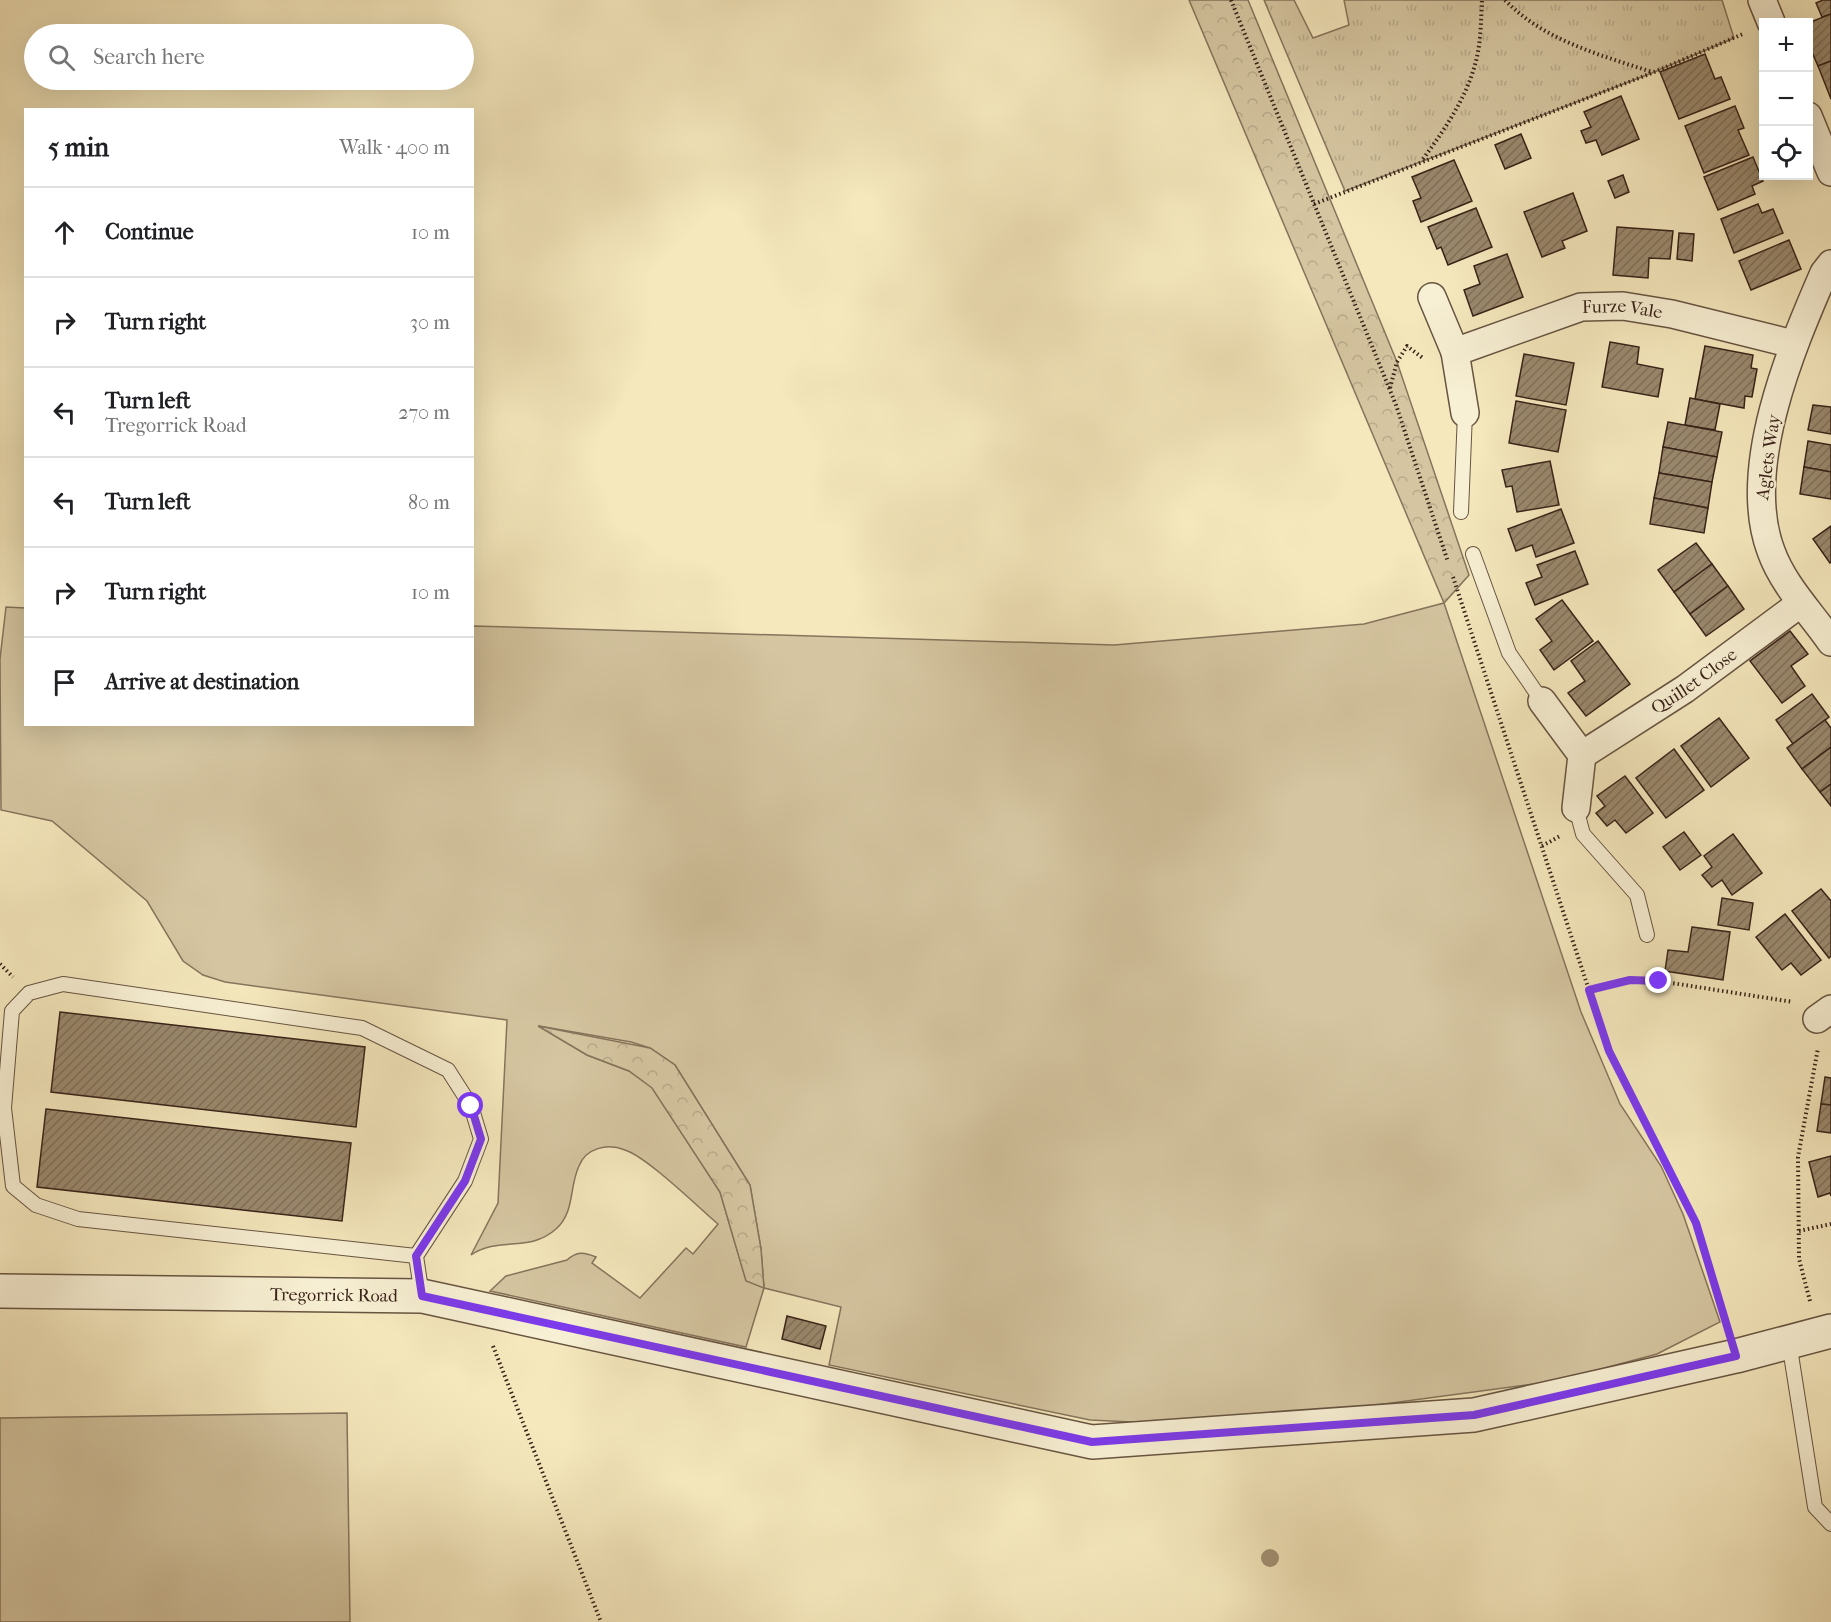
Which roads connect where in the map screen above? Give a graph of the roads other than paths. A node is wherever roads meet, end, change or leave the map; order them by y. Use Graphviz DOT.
graph roads {
  1 [pos="1762,0"];
  2 [pos="1762,18"];
  3 [pos="1813,126"];
  4 [pos="1831,172"];
  5 [pos="1831,264"];
  6 [pos="1432,297"];
  7 [pos="1793,344"];
  8 [pos="1455,352"];
  9 [pos="1465,413"];
  10 [pos="1461,512"];
  11 [pos="1473,554"];
  12 [pos="1801,603"];
  13 [pos="1831,642"];
  14 [pos="1542,700"];
  15 [pos="1582,755"];
  16 [pos="1576,808"];
  17 [pos="1647,935"];
  18 [pos="416,1256"];
  19 [pos="0,1291"];
  20 [pos="422,1296"];
  21 [pos="1813,1336"];
  22 [pos="1831,1524"];
  1 -- 2 [label="street"];
  3 -- 4 [label="street"];
  5 -- 7 [label="street, Aglets Way"];
  6 -- 8 [label="street"];
  7 -- 8 [label="street, Furze Vale"];
  7 -- 12 [label="street, Aglets Way"];
  8 -- 9 [label="street"];
  9 -- 10 [label="lane"];
  11 -- 14 [label="lane"];
  12 -- 13 [label="street, Aglets Way"];
  12 -- 15 [label="street, Quillet Close"];
  14 -- 15 [label="street"];
  15 -- 16 [label="street"];
  16 -- 17 [label="lane"];
  18 -- 18 [label="lane"];
  18 -- 20 [label="lane"];
  19 -- 20 [label="street, Tregorrick Road"];
  20 -- 21 [label="street, Tregorrick Road"];
  21 -- 22 [label="lane"];
}
